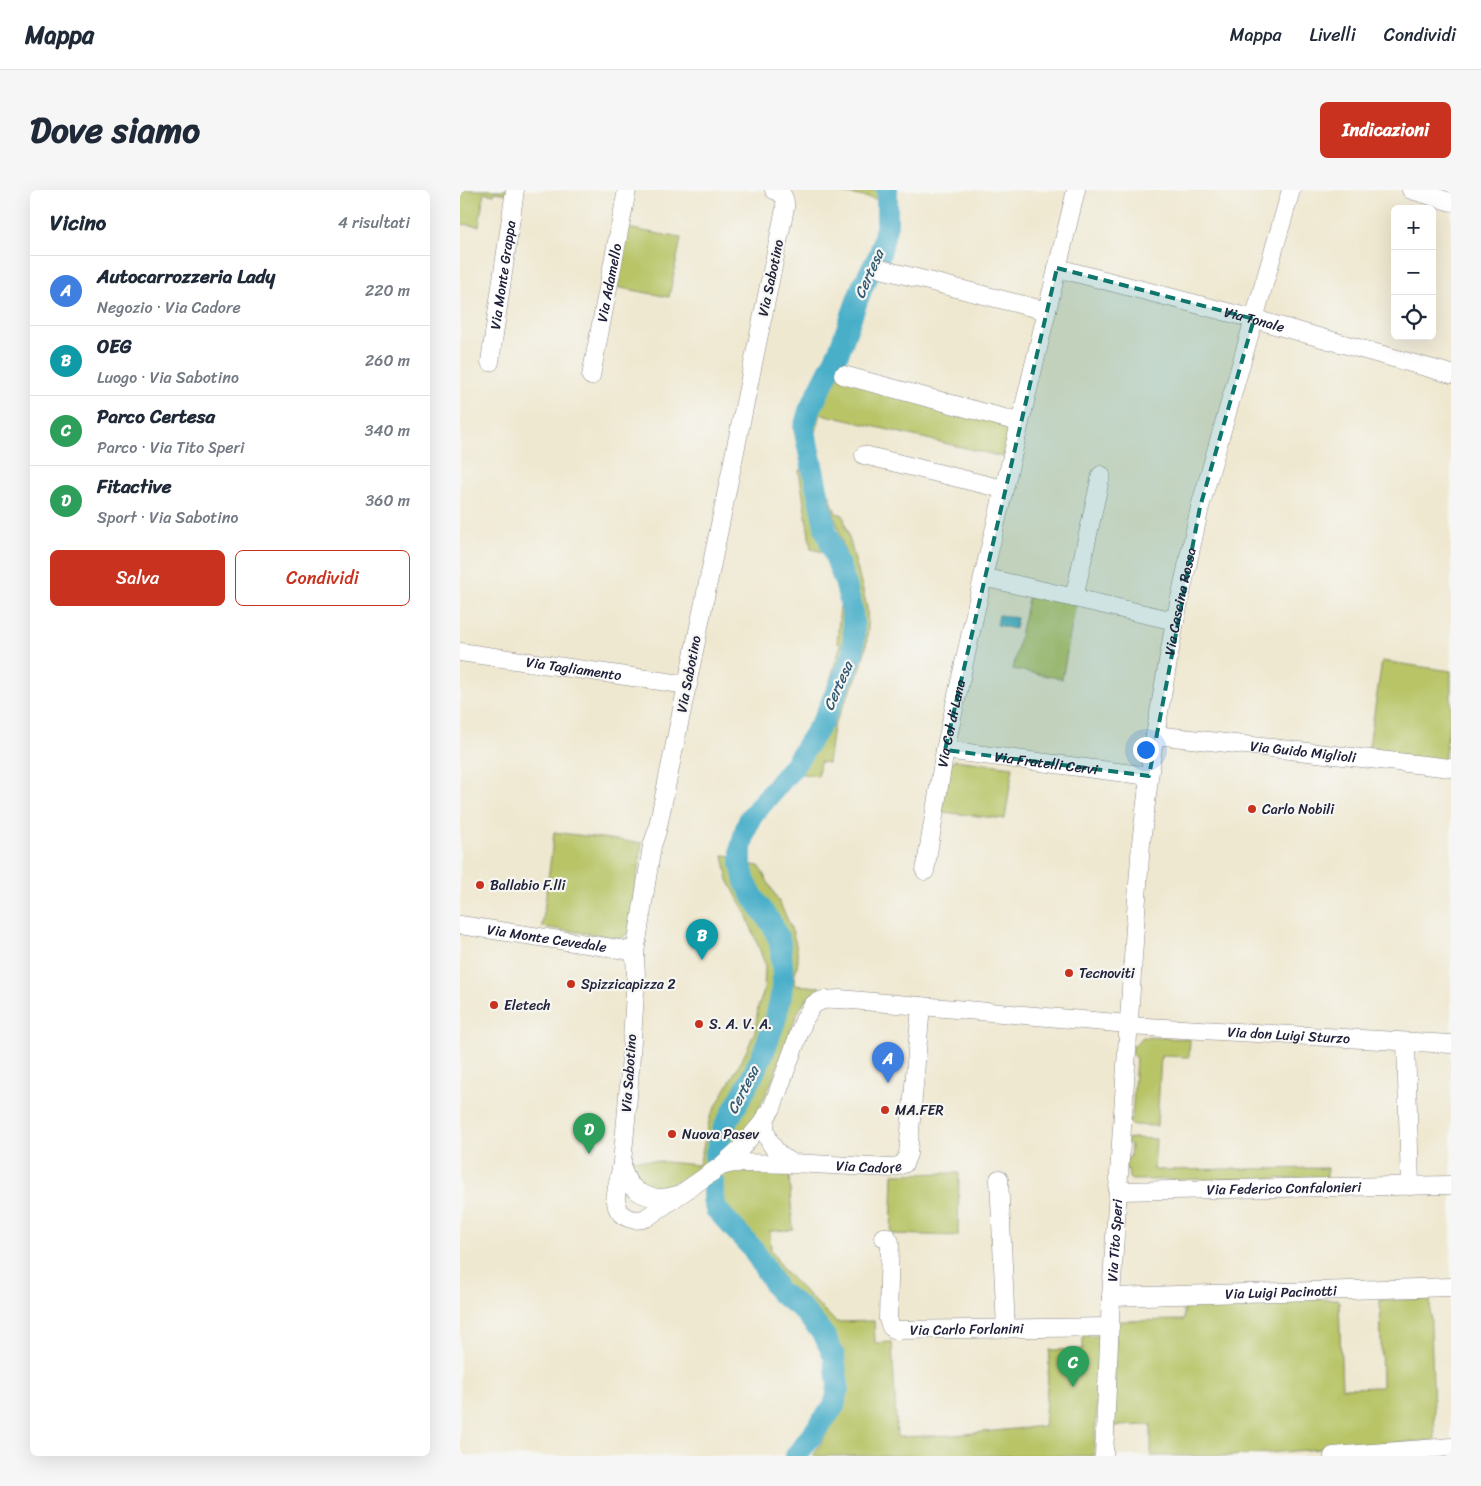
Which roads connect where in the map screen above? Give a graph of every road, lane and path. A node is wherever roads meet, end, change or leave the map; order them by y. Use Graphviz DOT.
graph roads {
  1 [pos="515,190"];
  2 [pos="627,190"];
  3 [pos="1076,190"];
  4 [pos="1291,190"];
  5 [pos="1411,190"];
  6 [pos="777,191"];
  7 [pos="1451,202"];
  8 [pos="1057,268"];
  9 [pos="881,269"];
  10 [pos="1047,311"];
  11 [pos="1254,319"];
  12 [pos="490,362"];
  13 [pos="1451,374"];
  14 [pos="843,375"];
  15 [pos="591,376"];
  16 [pos="1019,422"];
  17 [pos="864,455"];
  18 [pos="1101,475"];
  19 [pos="1003,489"];
  20 [pos="983,577"];
  21 [pos="1074,598"];
  22 [pos="1175,621"];
  23 [pos="460,652"];
  24 [pos="688,685"];
  25 [pos="1155,735"];
  26 [pos="945,750"];
  27 [pos="1451,768"];
  28 [pos="1149,776"];
  29 [pos="925,871"];
  30 [pos="460,925"];
  31 [pos="633,953"];
  32 [pos="922,1006"];
  33 [pos="1128,1025"];
  34 [pos="1406,1042"];
  35 [pos="1451,1044"];
  36 [pos="768,1116"];
  37 [pos="622,1161"];
  38 [pos="727,1163"];
  39 [pos="802,1164"];
  40 [pos="999,1179"];
  41 [pos="1451,1185"];
  42 [pos="1410,1186"];
  43 [pos="1118,1191"];
  44 [pos="682,1193"];
  45 [pos="883,1237"];
  46 [pos="1451,1287"];
  47 [pos="1111,1297"];
  48 [pos="1110,1326"];
  49 [pos="1006,1329"];
  50 [pos="1451,1447"];
  51 [pos="1104,1456"];
  52 [pos="1333,1456"];
  1 -- 12 [label="street, Via Monte Grappa"];
  2 -- 15 [label="street, Via Adamello"];
  3 -- 8 [label="street, Via Col di Lana"];
  4 -- 11 [label="street, Via Cascina Rossa"];
  5 -- 7 [label="street"];
  6 -- 24 [label="street, Via Sabotino"];
  8 -- 10 [label="street, Via Col di Lana"];
  8 -- 11 [label="street, Via Tonale"];
  9 -- 10 [label="street"];
  10 -- 16 [label="street, Via Col di Lana"];
  11 -- 13 [label="street, Via Tonale"];
  11 -- 22 [label="street, Via Cascina Rossa"];
  14 -- 16 [label="street"];
  16 -- 19 [label="street, Via Col di Lana"];
  17 -- 19 [label="street"];
  18 -- 21 [label="street"];
  19 -- 20 [label="street, Via Col di Lana"];
  20 -- 21 [label="street"];
  20 -- 26 [label="street, Via Col di Lana"];
  21 -- 22 [label="street"];
  22 -- 25 [label="street, Via Cascina Rossa"];
  23 -- 24 [label="street, Via Tagliamento"];
  24 -- 31 [label="street, Via Sabotino"];
  25 -- 27 [label="street, Via Guido Miglioli"];
  25 -- 28 [label="street, Via Cascina Rossa"];
  26 -- 28 [label="street, Via Fratelli Cervi"];
  26 -- 29 [label="street, Via Col di Lana"];
  28 -- 33 [label="street, Via Cascina Rossa"];
  30 -- 31 [label="street, Via Monte Cevedale"];
  31 -- 37 [label="street, Via Sabotino"];
  32 -- 33 [label="street, Via Cadore"];
  32 -- 36 [label="street, Via Cadore"];
  32 -- 39 [label="street, Via Cadore"];
  33 -- 34 [label="street, Via don Luigi Sturzo"];
  33 -- 43 [label="street, Via Tito Speri"];
  34 -- 35 [label="street, Via don Luigi Sturzo"];
  34 -- 42 [label="street"];
  36 -- 38 [label="street, Via Cadore"];
  36 -- 39 [label="street, Via Cadore"];
  37 -- 44 [label="street, Via Cadore"];
  37 -- 44 [label="street, Via Cadore"];
  38 -- 39 [label="street"];
  38 -- 44 [label="street, Via Cadore"];
  40 -- 49 [label="street"];
  41 -- 42 [label="street, Via Federico Confalonieri"];
  42 -- 43 [label="street, Via Federico Confalonieri"];
  43 -- 47 [label="street, Via Tito Speri"];
  45 -- 49 [label="street, Via Carlo Forlanini"];
  46 -- 47 [label="street, Via Luigi Pacinotti"];
  47 -- 48 [label="street, Via Tito Speri"];
  48 -- 49 [label="street, Via Carlo Forlanini"];
  48 -- 51 [label="street, Via Tito Speri"];
  50 -- 52 [label="street"];
}
